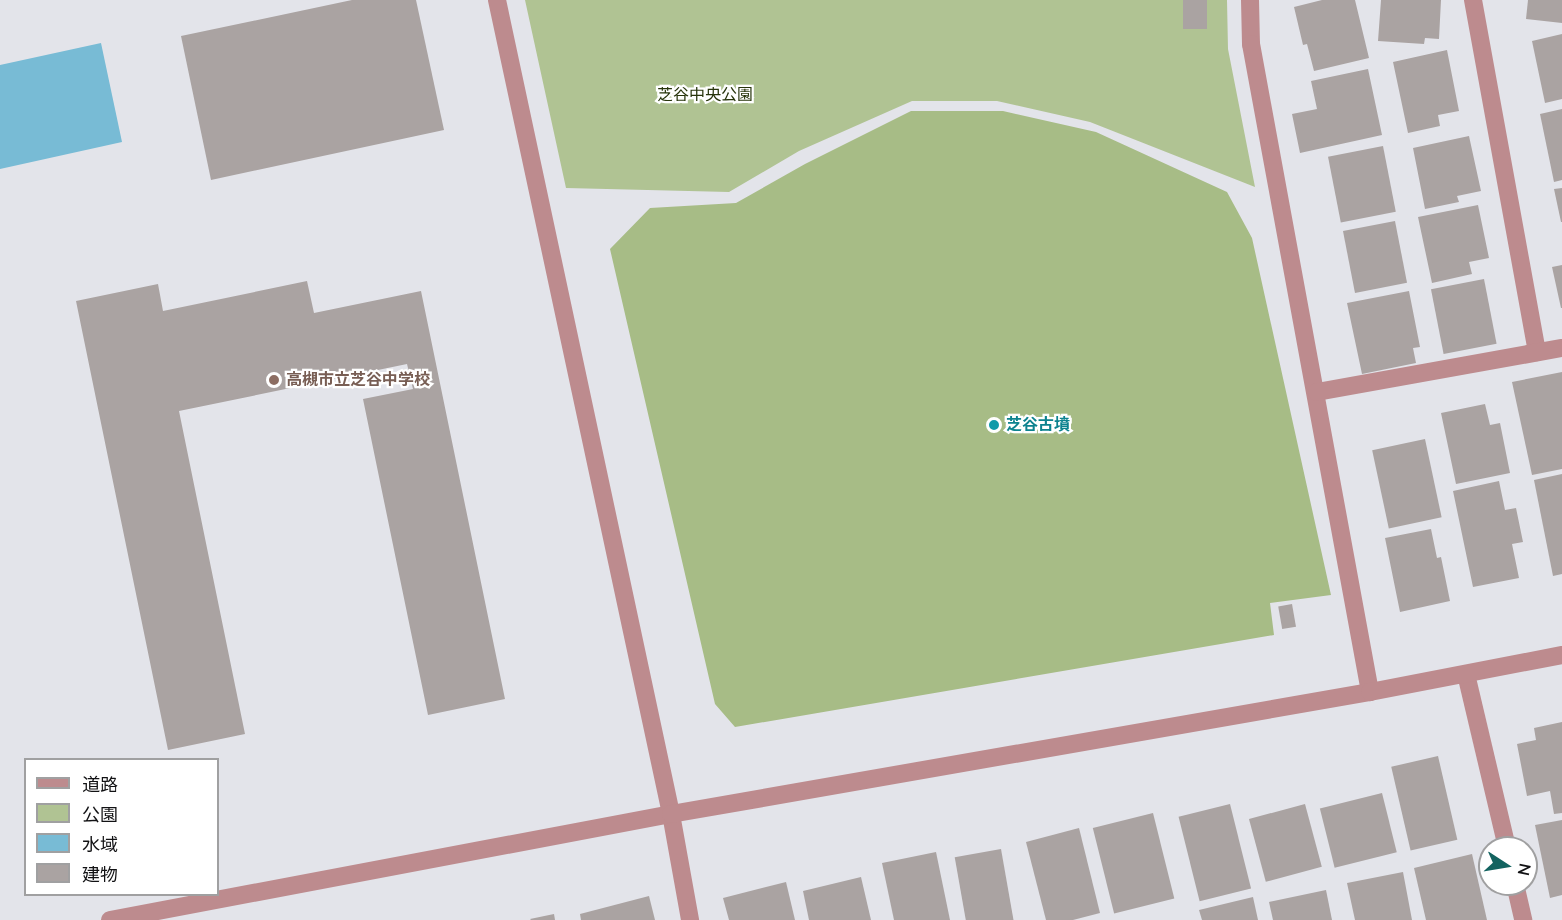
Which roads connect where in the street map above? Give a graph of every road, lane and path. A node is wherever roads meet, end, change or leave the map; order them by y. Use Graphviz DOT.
graph roads {
  1 [pos="497,0"];
  2 [pos="1250,0"];
  3 [pos="1473,0"];
  4 [pos="1562,348"];
  5 [pos="1537,352"];
  6 [pos="1317,392"];
  7 [pos="1562,655"];
  8 [pos="1466,674"];
  9 [pos="1370,692"];
  10 [pos="671,814"];
  11 [pos="1503,836"];
  12 [pos="1518,896"];
  13 [pos="110,920"];
  14 [pos="690,920"];
  15 [pos="1523,920"];
  1 -- 10 [label="street"];
  2 -- 6 [label="street"];
  3 -- 5 [label="street"];
  4 -- 5 [label="street"];
  5 -- 6 [label="street"];
  6 -- 9 [label="street"];
  7 -- 8 [label="street"];
  8 -- 9 [label="street"];
  8 -- 11 [label="street"];
  9 -- 10 [label="street"];
  10 -- 13 [label="street"];
  10 -- 14 [label="street"];
  12 -- 15 [label="street"];
}
